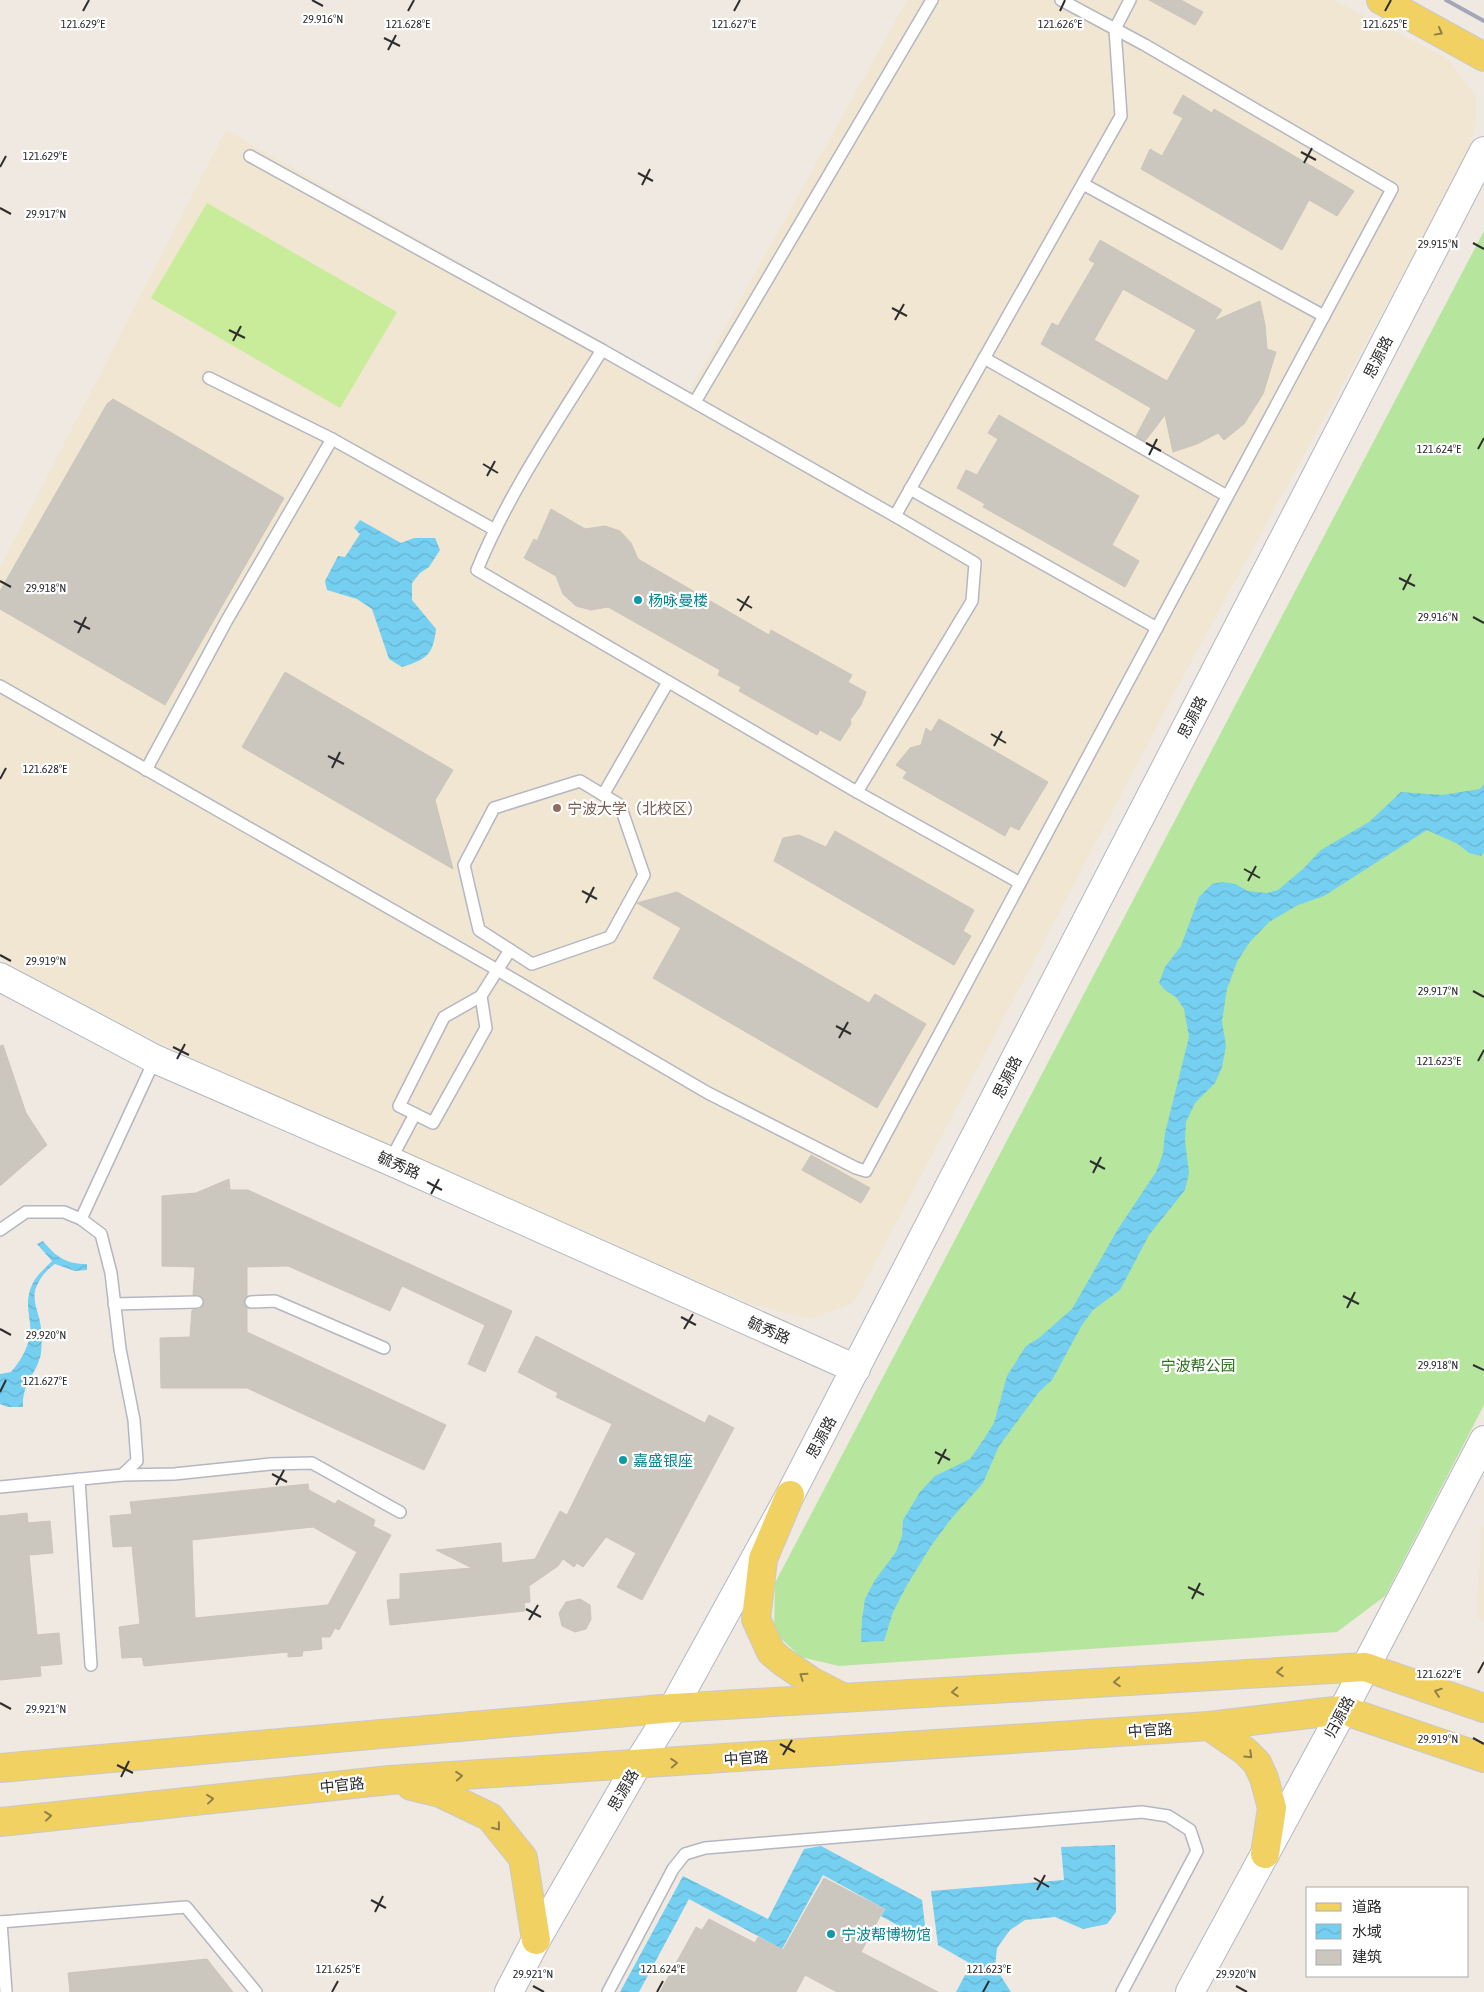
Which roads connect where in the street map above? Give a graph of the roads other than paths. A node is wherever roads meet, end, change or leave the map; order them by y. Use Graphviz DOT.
graph roads {
  1 [pos="932,0"];
  2 [pos="1061,0"];
  3 [pos="1130,0"];
  4 [pos="1381,0"];
  5 [pos="1115,30"];
  6 [pos="1484,57"];
  7 [pos="1484,151"];
  8 [pos="250,156"];
  9 [pos="1083,184"];
  10 [pos="1324,316"];
  11 [pos="602,350"];
  12 [pos="984,358"];
  13 [pos="209,378"];
  14 [pos="694,402"];
  15 [pos="332,439"];
  16 [pos="910,489"];
  17 [pos="1228,496"];
  18 [pos="896,516"];
  19 [pos="495,530"];
  20 [pos="1157,628"];
  21 [pos="668,682"];
  22 [pos="0,686"];
  23 [pos="146,770"];
  24 [pos="857,792"];
  25 [pos="603,795"];
  26 [pos="1020,884"];
  27 [pos="510,950"];
  28 [pos="497,970"];
  29 [pos="0,978"];
  30 [pos="481,996"];
  31 [pos="155,1059"];
  32 [pos="415,1114"];
  33 [pos="390,1161"];
  34 [pos="81,1219"];
  35 [pos="0,1230"];
  36 [pos="197,1302"];
  37 [pos="250,1302"];
  38 [pos="114,1304"];
  39 [pos="384,1348"];
  40 [pos="856,1369"];
  41 [pos="1484,1440"];
  42 [pos="122,1475"];
  43 [pos="79,1479"];
  44 [pos="0,1487"];
  45 [pos="790,1495"];
  46 [pos="400,1512"];
  47 [pos="91,1665"];
  48 [pos="1365,1667"];
  49 [pos="846,1699"];
  50 [pos="673,1708"];
  51 [pos="1484,1708"];
  52 [pos="1343,1710"];
  53 [pos="1210,1726"];
  54 [pos="1484,1758"];
  55 [pos="638,1765"];
  56 [pos="0,1768"];
  57 [pos="390,1780"];
  58 [pos="0,1822"];
  59 [pos="1265,1854"];
  60 [pos="1,1922"];
  61 [pos="536,1940"];
  62 [pos="6,1992"];
  63 [pos="256,1992"];
  64 [pos="509,1992"];
  65 [pos="608,1992"];
  66 [pos="1122,1992"];
  67 [pos="1190,1992"];
  1 -- 14 [label="lane"];
  2 -- 5 [label="lane"];
  3 -- 5 [label="lane"];
  4 -- 6 [label="main road, one-way"];
  5 -- 9 [label="lane"];
  5 -- 10 [label="lane"];
  7 -- 40 [label="street, 思源路"];
  8 -- 11 [label="lane"];
  9 -- 10 [label="lane"];
  9 -- 12 [label="lane"];
  10 -- 17 [label="lane"];
  11 -- 14 [label="lane"];
  11 -- 19 [label="lane"];
  12 -- 16 [label="lane"];
  12 -- 17 [label="lane"];
  13 -- 15 [label="lane"];
  14 -- 18 [label="lane"];
  15 -- 19 [label="lane"];
  15 -- 23 [label="lane"];
  16 -- 18 [label="lane"];
  16 -- 20 [label="lane"];
  17 -- 20 [label="lane"];
  18 -- 24 [label="lane"];
  19 -- 21 [label="lane"];
  20 -- 26 [label="lane"];
  21 -- 24 [label="lane"];
  21 -- 25 [label="lane"];
  22 -- 23 [label="lane"];
  23 -- 28 [label="lane"];
  24 -- 26 [label="lane"];
  25 -- 27 [label="lane"];
  25 -- 27 [label="lane"];
  26 -- 28 [label="lane"];
  27 -- 28 [label="lane"];
  28 -- 30 [label="lane"];
  29 -- 31 [label="street, 毓秀路"];
  30 -- 32 [label="lane"];
  30 -- 32 [label="lane"];
  31 -- 33 [label="street, 毓秀路"];
  31 -- 34 [label="lane"];
  32 -- 33 [label="lane"];
  33 -- 40 [label="street, 毓秀路"];
  34 -- 35 [label="lane"];
  34 -- 38 [label="lane"];
  36 -- 38 [label="lane"];
  37 -- 39 [label="lane"];
  38 -- 42 [label="lane"];
  40 -- 45 [label="street, 思源路"];
  41 -- 48 [label="street, 归源路"];
  42 -- 43 [label="lane"];
  42 -- 46 [label="lane"];
  43 -- 44 [label="lane"];
  43 -- 47 [label="lane"];
  49 -- 45 [label="main road, one-way"];
  45 -- 50 [label="street, 思源路"];
  48 -- 49 [label="main road, one-way"];
  51 -- 48 [label="main road, one-way"];
  48 -- 52 [label="street, 归源路"];
  49 -- 50 [label="main road"];
  50 -- 55 [label="street, 思源路"];
  50 -- 56 [label="main road"];
  52 -- 53 [label="main road, 中官路"];
  52 -- 54 [label="main road, 中官路"];
  52 -- 59 [label="street, 归源路"];
  55 -- 53 [label="main road, 中官路, one-way"];
  53 -- 59 [label="main road, one-way"];
  57 -- 55 [label="main road, 中官路, one-way"];
  55 -- 61 [label="street, 思源路"];
  58 -- 57 [label="main road, 中官路, one-way"];
  57 -- 61 [label="main road, one-way"];
  59 -- 67 [label="street, 归源路"];
  60 -- 62 [label="lane"];
  60 -- 63 [label="lane"];
  61 -- 64 [label="street, 思源路"];
  65 -- 66 [label="lane"];
}
